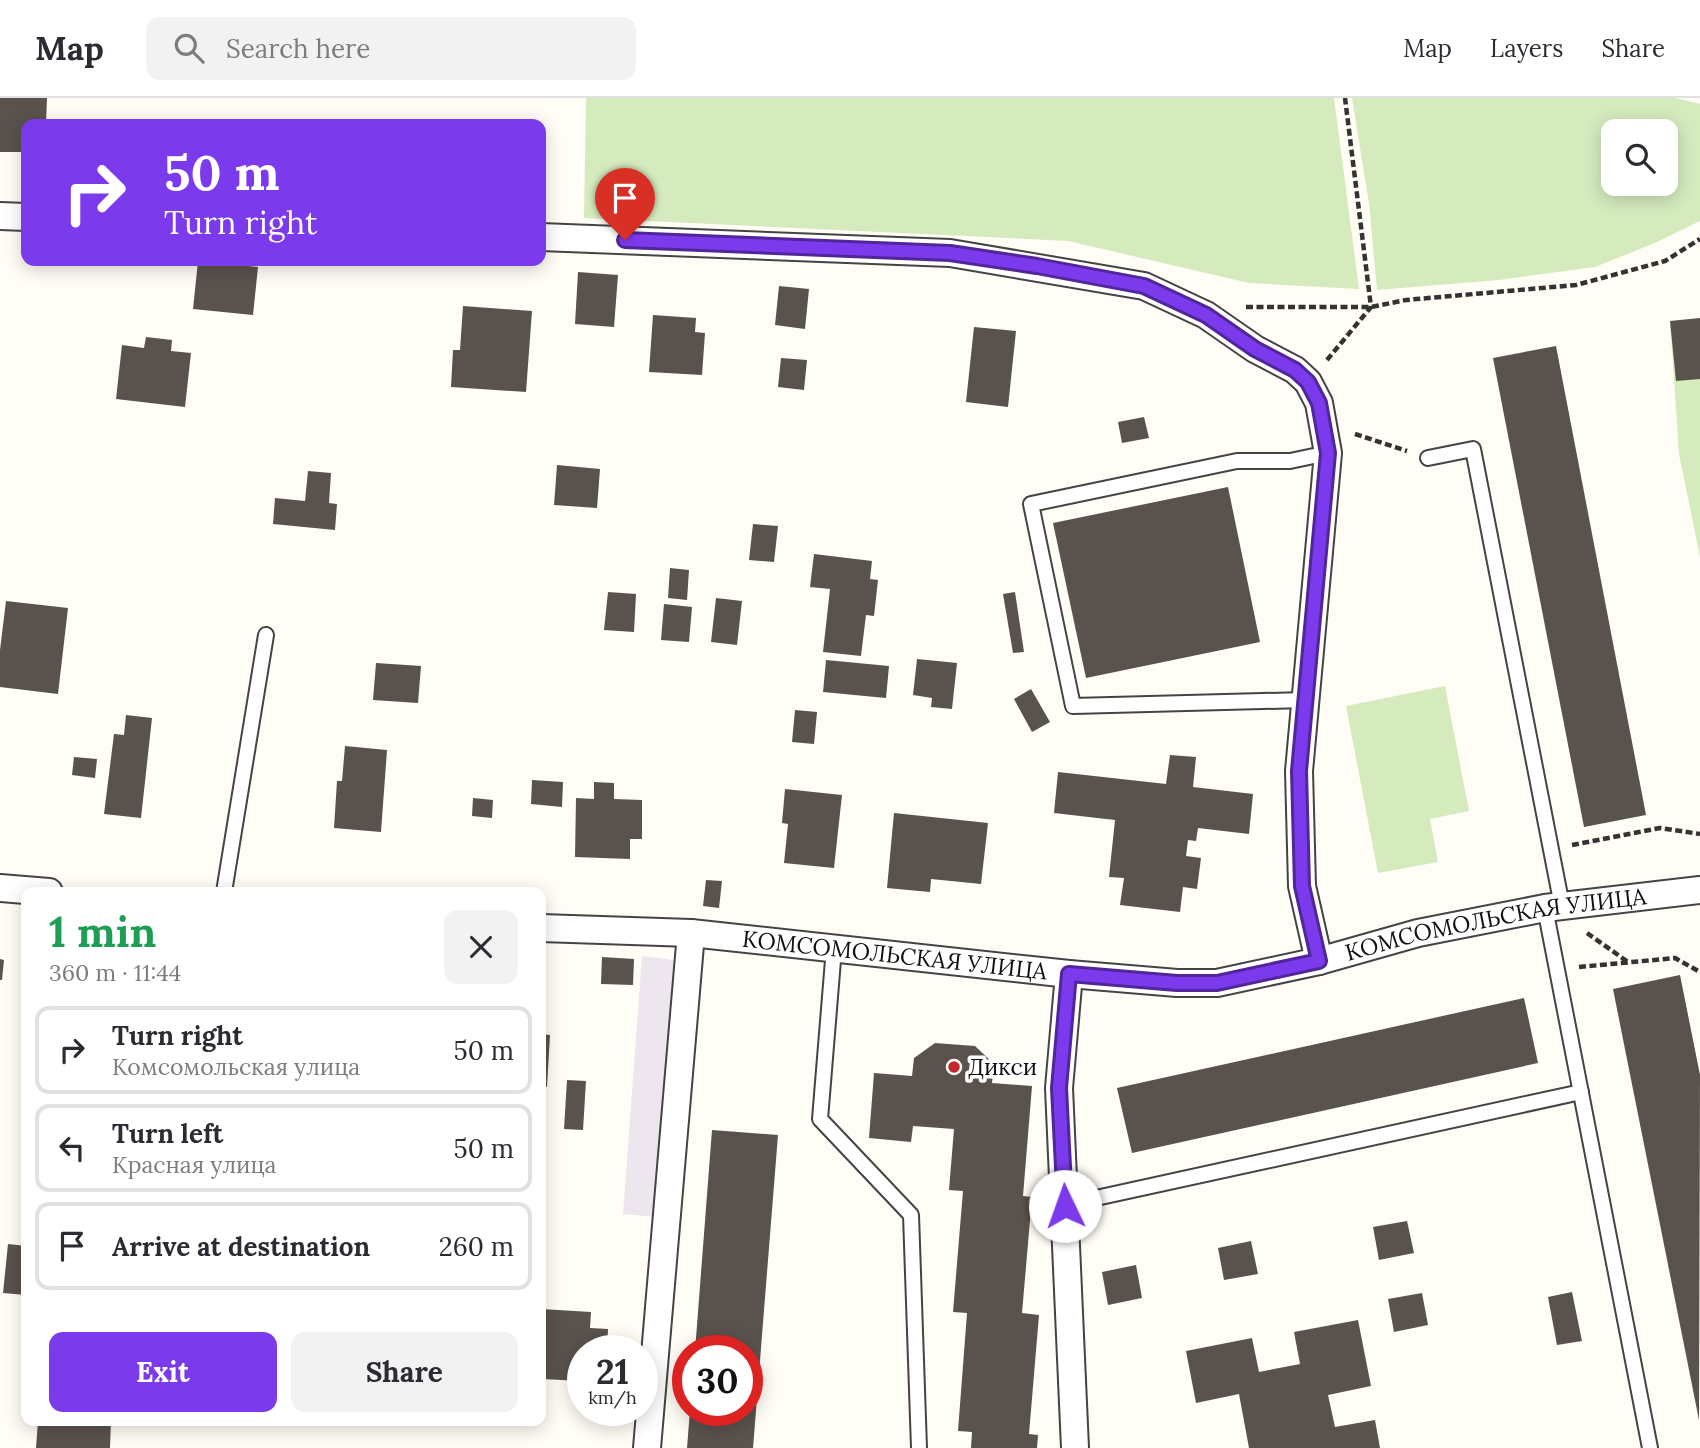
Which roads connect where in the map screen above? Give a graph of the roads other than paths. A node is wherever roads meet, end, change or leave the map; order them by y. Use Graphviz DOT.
graph roads {
  1 [pos="0,216"];
  2 [pos="21,217"];
  3 [pos="546,237"];
  4 [pos="1328,453"];
  5 [pos="1428,457"];
  6 [pos="267,635"];
  7 [pos="1305,700"];
  8 [pos="225,887"];
  9 [pos="0,888"];
  10 [pos="21,890"];
  11 [pos="1700,890"];
  12 [pos="1552,915"];
  13 [pos="546,928"];
  14 [pos="691,933"];
  15 [pos="834,948"];
  16 [pos="1319,961"];
  17 [pos="1069,974"];
  18 [pos="1581,1092"];
  19 [pos="1065,1206"];
  20 [pos="646,1448"];
  21 [pos="919,1448"];
  22 [pos="1075,1448"];
  23 [pos="1650,1448"];
  1 -- 2 [label="street"];
  3 -- 4 [label="street"];
  4 -- 7 [label="street"];
  4 -- 7 [label="lane"];
  5 -- 12 [label="lane"];
  6 -- 8 [label="lane"];
  7 -- 16 [label="street"];
  9 -- 10 [label="street"];
  11 -- 12 [label="street, КОМСОМОЛЬСКАЯ УЛИЦА"];
  12 -- 16 [label="street, КОМСОМОЛЬСКАЯ УЛИЦА"];
  12 -- 18 [label="lane"];
  13 -- 14 [label="street, КОМСОМОЛЬСКАЯ УЛИЦА"];
  14 -- 15 [label="street, КОМСОМОЛЬСКАЯ УЛИЦА"];
  14 -- 20 [label="street"];
  15 -- 17 [label="street, КОМСОМОЛЬСКАЯ УЛИЦА"];
  15 -- 21 [label="lane"];
  16 -- 17 [label="street, КОМСОМОЛЬСКАЯ УЛИЦА"];
  17 -- 19 [label="street"];
  18 -- 19 [label="lane"];
  18 -- 23 [label="lane"];
  19 -- 22 [label="street"];
}
